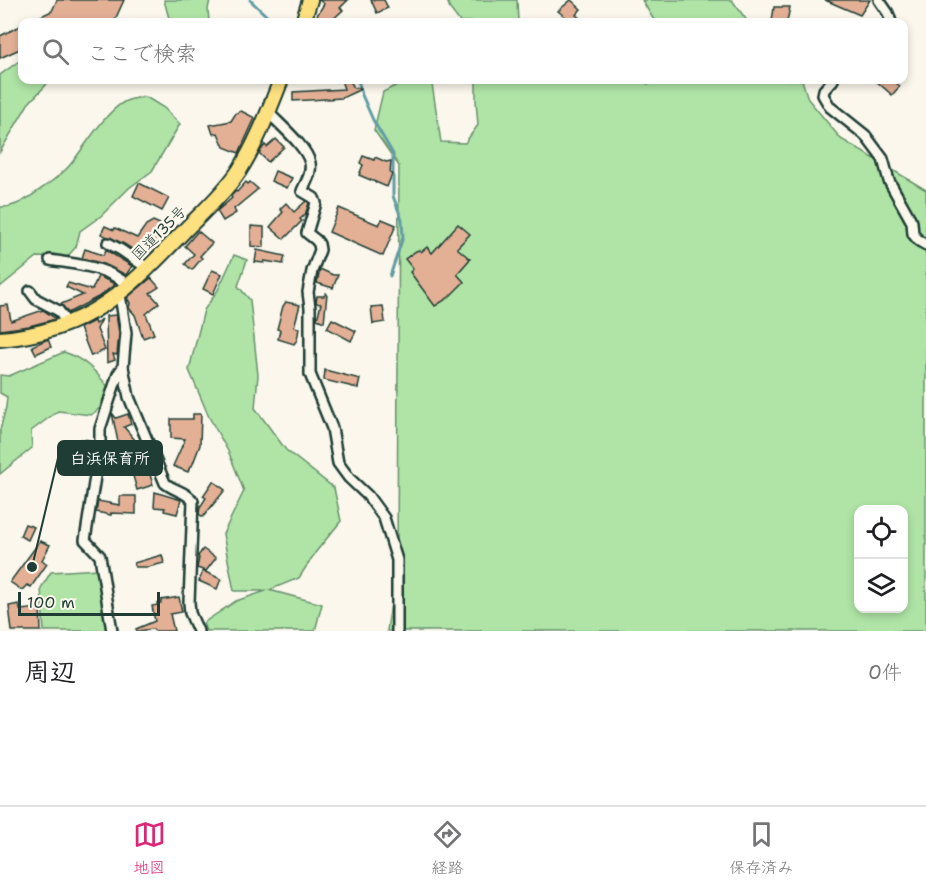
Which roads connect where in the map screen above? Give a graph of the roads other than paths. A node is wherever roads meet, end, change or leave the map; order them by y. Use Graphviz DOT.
graph roads {
  1 [pos="310,0"];
  2 [pos="879,0"];
  3 [pos="304,18"];
  4 [pos="890,18"];
  5 [pos="279,84"];
  6 [pos="829,84"];
  7 [pos="268,112"];
  8 [pos="108,243"];
  9 [pos="926,245"];
  10 [pos="50,260"];
  11 [pos="147,268"];
  12 [pos="30,291"];
  13 [pos="124,291"];
  14 [pos="67,324"];
  15 [pos="0,339"];
  16 [pos="123,367"];
  17 [pos="112,631"];
  18 [pos="198,631"];
  19 [pos="397,631"];
  1 -- 3 [label="highway"];
  2 -- 4 [label="street"];
  5 -- 7 [label="highway, 国道135号"];
  6 -- 9 [label="street"];
  7 -- 11 [label="highway, 国道135号"];
  7 -- 19 [label="street"];
  8 -- 11 [label="street"];
  10 -- 13 [label="street"];
  11 -- 13 [label="highway, 国道135号"];
  12 -- 14 [label="street"];
  13 -- 14 [label="highway, 国道135号"];
  13 -- 16 [label="street"];
  14 -- 15 [label="highway, 国道135号"];
  16 -- 17 [label="street"];
  16 -- 18 [label="street"];
}
